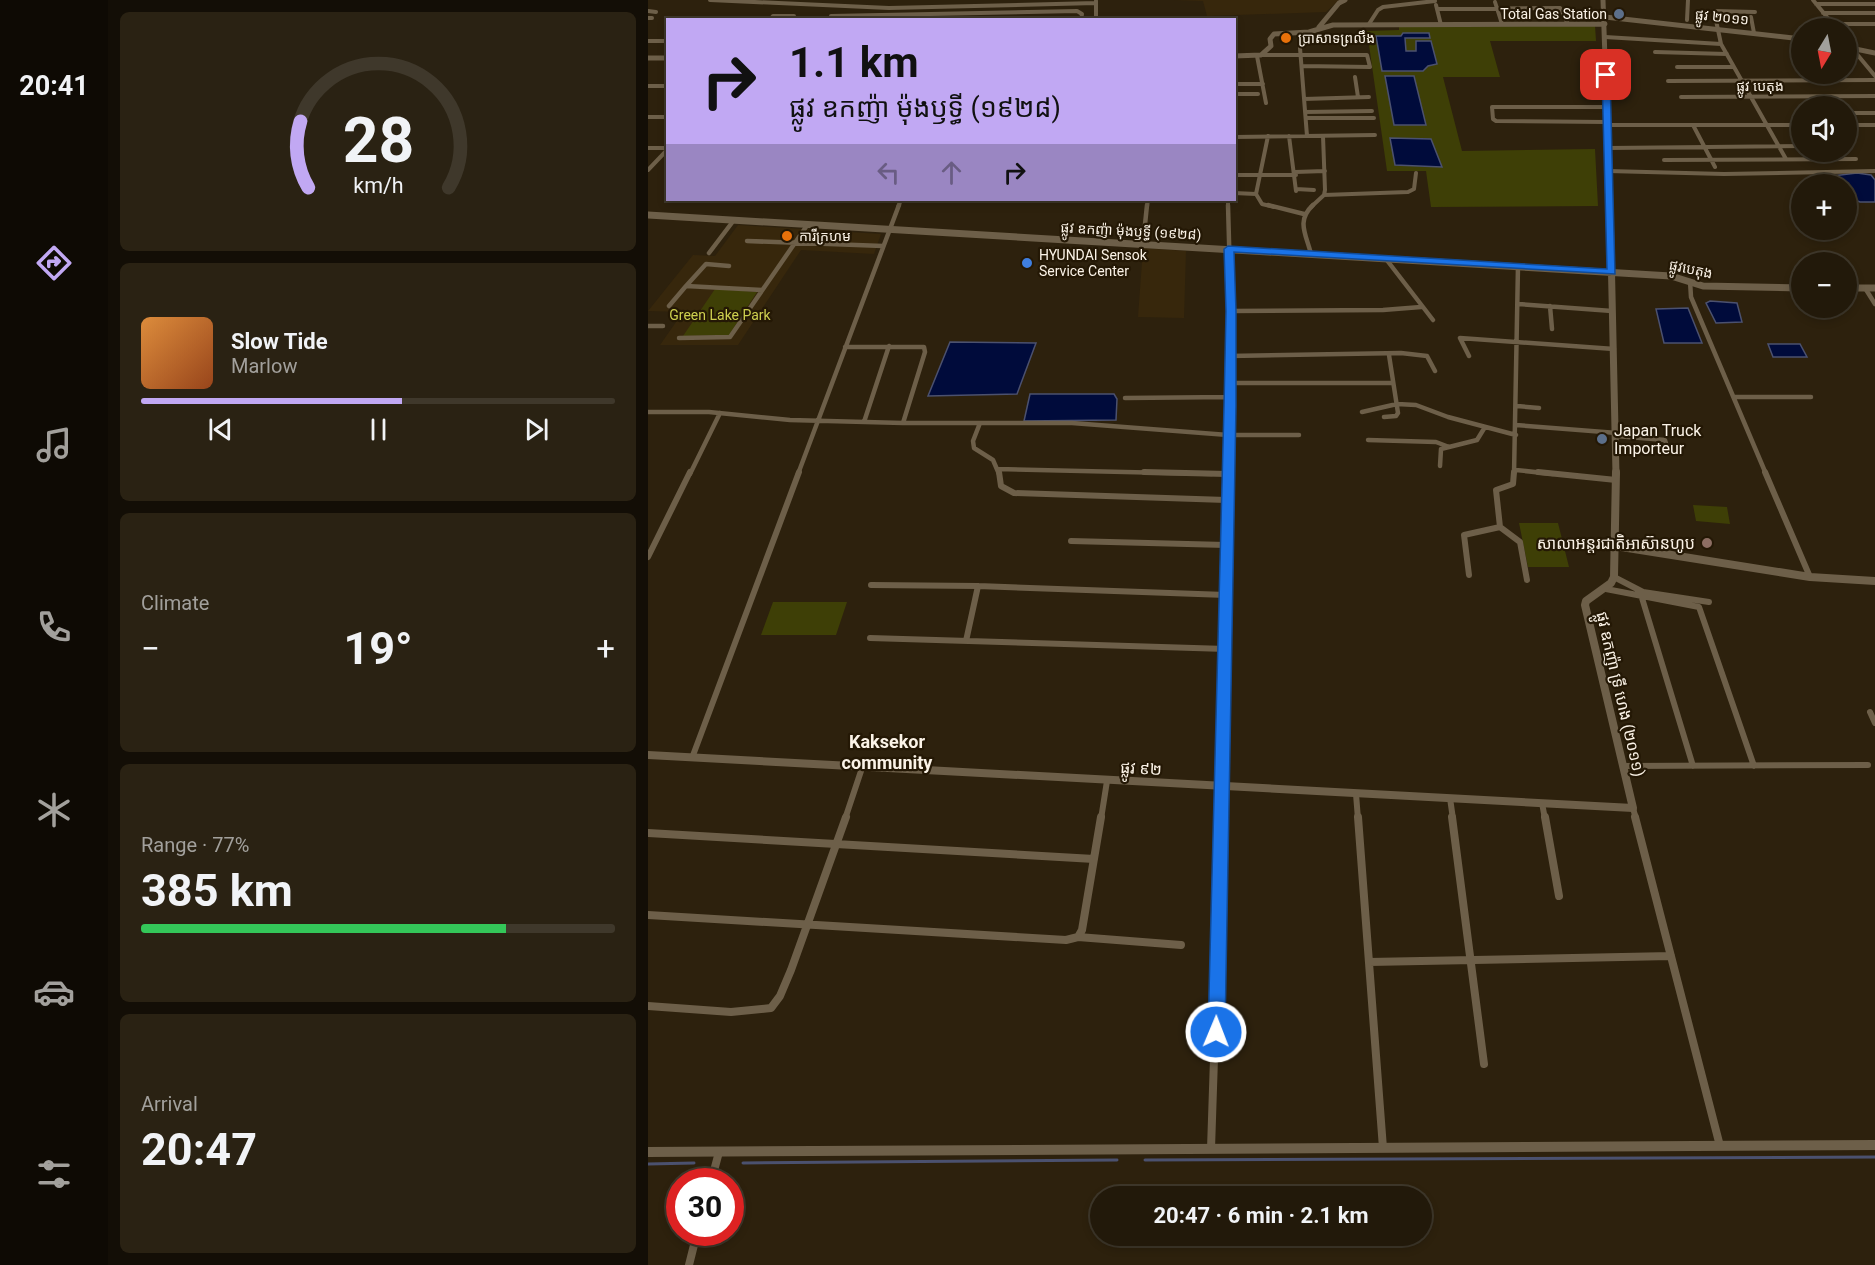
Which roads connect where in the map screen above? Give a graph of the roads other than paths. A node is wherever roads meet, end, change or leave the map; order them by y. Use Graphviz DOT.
graph roads {
  1 [pos="710,0"];
  2 [pos="1345,0"];
  3 [pos="1435,0"];
  4 [pos="1603,0"];
  5 [pos="1688,0"];
  6 [pos="1813,0"];
  7 [pos="1856,0"];
  8 [pos="1096,2"];
  9 [pos="1495,2"];
  10 [pos="1816,4"];
  11 [pos="1860,4"];
  12 [pos="1875,4"];
  13 [pos="1496,8"];
  14 [pos="1437,9"];
  15 [pos="648,11"];
  16 [pos="656,11"];
  17 [pos="1755,12"];
  18 [pos="1823,13"];
  19 [pos="1865,13"];
  20 [pos="1875,13"];
  21 [pos="898,14"];
  22 [pos="891,15"];
  23 [pos="794,16"];
  24 [pos="831,16"];
  25 [pos="1605,17"];
  26 [pos="1751,17"];
  27 [pos="772,18"];
  28 [pos="890,18"];
  29 [pos="897,18"];
  30 [pos="1081,18"];
  31 [pos="1096,18"];
  32 [pos="1827,18"];
  33 [pos="1687,20"];
  34 [pos="1369,24"];
  35 [pos="1502,24"];
  36 [pos="1568,24"];
  37 [pos="1605,24"];
  38 [pos="1441,25"];
  39 [pos="1857,25"];
  40 [pos="1874,25"];
  41 [pos="1319,27"];
  42 [pos="1718,29"];
  43 [pos="1754,33"];
  44 [pos="1605,37"];
  45 [pos="1791,38"];
  46 [pos="648,41"];
  47 [pos="666,41"];
  48 [pos="1721,44"];
  49 [pos="1300,48"];
  50 [pos="1857,50"];
  51 [pos="1655,52"];
  52 [pos="1875,53"];
  53 [pos="1727,54"];
  54 [pos="1857,54"];
  55 [pos="1301,55"];
  56 [pos="1236,56"];
  57 [pos="1259,56"];
  58 [pos="648,58"];
  59 [pos="666,58"];
  60 [pos="1302,66"];
  61 [pos="1677,67"];
  62 [pos="1732,67"];
  63 [pos="1355,77"];
  64 [pos="1875,78"];
  65 [pos="1668,81"];
  66 [pos="1741,81"];
  67 [pos="1236,84"];
  68 [pos="1263,84"];
  69 [pos="666,86"];
  70 [pos="648,87"];
  71 [pos="1236,94"];
  72 [pos="1258,94"];
  73 [pos="1875,96"];
  74 [pos="1358,97"];
  75 [pos="1369,97"];
  76 [pos="1681,97"];
  77 [pos="1749,97"];
  78 [pos="1304,99"];
  79 [pos="1266,103"];
  80 [pos="1607,107"];
  81 [pos="1372,111"];
  82 [pos="1305,112"];
  83 [pos="1857,113"];
  84 [pos="1875,113"];
  85 [pos="648,117"];
  86 [pos="666,117"];
  87 [pos="1306,118"];
  88 [pos="1374,118"];
  89 [pos="1607,124"];
  90 [pos="1693,125"];
  91 [pos="1766,125"];
  92 [pos="1791,125"];
  93 [pos="1857,125"];
  94 [pos="1875,125"];
  95 [pos="1375,135"];
  96 [pos="1268,136"];
  97 [pos="1289,136"];
  98 [pos="1307,136"];
  99 [pos="1323,136"];
  100 [pos="1236,137"];
  101 [pos="648,146"];
  102 [pos="666,147"];
  103 [pos="1705,147"];
  104 [pos="1779,147"];
  105 [pos="1791,147"];
  106 [pos="1608,148"];
  107 [pos="666,149"];
  108 [pos="1786,159"];
  109 [pos="1791,159"];
  110 [pos="1664,160"];
  111 [pos="1712,160"];
  112 [pos="1715,167"];
  113 [pos="648,170"];
  114 [pos="1325,171"];
  115 [pos="1608,171"];
  116 [pos="1875,171"];
  117 [pos="1416,172"];
  118 [pos="1295,173"];
  119 [pos="1260,175"];
  120 [pos="1236,176"];
  121 [pos="1314,190"];
  122 [pos="1236,193"];
  123 [pos="1256,194"];
  124 [pos="1324,195"];
  125 [pos="901,201"];
  126 [pos="1148,201"];
  127 [pos="1228,201"];
  128 [pos="1304,214"];
  129 [pos="648,215"];
  130 [pos="734,220"];
  131 [pos="808,224"];
  132 [pos="889,229"];
  133 [pos="747,241"];
  134 [pos="795,243"];
  135 [pos="1143,244"];
  136 [pos="882,246"];
  137 [pos="1228,249"];
  138 [pos="709,253"];
  139 [pos="1311,254"];
  140 [pos="1386,259"];
  141 [pos="729,266"];
  142 [pos="1518,266"];
  143 [pos="1612,272"];
  144 [pos="1690,282"];
  145 [pos="686,286"];
  146 [pos="1791,288"];
  147 [pos="1857,288"];
  148 [pos="1865,288"];
  149 [pos="1875,288"];
  150 [pos="762,290"];
  151 [pos="1518,304"];
  152 [pos="1875,304"];
  153 [pos="669,306"];
  154 [pos="1550,306"];
  155 [pos="1421,307"];
  156 [pos="1231,311"];
  157 [pos="1612,311"];
  158 [pos="1433,320"];
  159 [pos="648,326"];
  160 [pos="663,326"];
  161 [pos="1552,329"];
  162 [pos="679,338"];
  163 [pos="1517,340"];
  164 [pos="889,346"];
  165 [pos="845,347"];
  166 [pos="1614,349"];
  167 [pos="1389,355"];
  168 [pos="1229,356"];
  169 [pos="1469,356"];
  170 [pos="1435,371"];
  171 [pos="1230,383"];
  172 [pos="1392,383"];
  173 [pos="1230,397"];
  174 [pos="1734,397"];
  175 [pos="1811,397"];
  176 [pos="1125,398"];
  177 [pos="1397,404"];
  178 [pos="1517,406"];
  179 [pos="1539,408"];
  180 [pos="648,412"];
  181 [pos="1362,412"];
  182 [pos="720,413"];
  183 [pos="1384,417"];
  184 [pos="817,420"];
  185 [pos="864,422"];
  186 [pos="903,423"];
  187 [pos="980,423"];
  188 [pos="1516,425"];
  189 [pos="1485,427"];
  190 [pos="1617,434"];
  191 [pos="1228,435"];
  192 [pos="1299,435"];
  193 [pos="1516,435"];
  194 [pos="1368,440"];
  195 [pos="1449,447"];
  196 [pos="1667,447"];
  197 [pos="1440,466"];
  198 [pos="998,469"];
  199 [pos="1516,470"];
  200 [pos="1227,474"];
  201 [pos="1616,480"];
  202 [pos="1226,500"];
  203 [pos="1500,527"];
  204 [pos="1071,541"];
  205 [pos="1226,545"];
  206 [pos="1615,546"];
  207 [pos="648,557"];
  208 [pos="1469,575"];
  209 [pos="1614,577"];
  210 [pos="1810,577"];
  211 [pos="1527,580"];
  212 [pos="1875,581"];
  213 [pos="871,585"];
  214 [pos="978,586"];
  215 [pos="1606,589"];
  216 [pos="1226,595"];
  217 [pos="1643,595"];
  218 [pos="1709,602"];
  219 [pos="870,638"];
  220 [pos="966,641"];
  221 [pos="1226,649"];
  222 [pos="1870,712"];
  223 [pos="1875,723"];
  224 [pos="648,755"];
  225 [pos="692,758"];
  226 [pos="1868,765"];
  227 [pos="1623,766"];
  228 [pos="1693,766"];
  229 [pos="1754,766"];
  230 [pos="862,768"];
  231 [pos="1107,781"];
  232 [pos="1221,787"];
  233 [pos="1356,794"];
  234 [pos="1450,798"];
  235 [pos="1542,803"];
  236 [pos="1633,808"];
  237 [pos="648,833"];
  238 [pos="836,844"];
  239 [pos="1094,858"];
  240 [pos="1559,896"];
  241 [pos="648,915"];
  242 [pos="809,925"];
  243 [pos="1078,937"];
  244 [pos="1181,945"];
  245 [pos="1671,956"];
  246 [pos="1469,960"];
  247 [pos="1369,962"];
  248 [pos="648,1006"];
  249 [pos="1484,1064"];
  250 [pos="1875,1145"];
  251 [pos="1720,1146"];
  252 [pos="1383,1148"];
  253 [pos="1211,1149"];
  254 [pos="648,1152"];
  255 [pos="719,1152"];
  256 [pos="715,1168"];
  257 [pos="694,1246"];
  258 [pos="689,1265"];
  1 -- 8 [label="street"];
  2 -- 41 [label="main road"];
  3 -- 14 [label="street"];
  3 -- 34 [label="street"];
  4 -- 25 [label="main road"];
  5 -- 33 [label="street"];
  6 -- 10 [label="street"];
  7 -- 11 [label="street"];
  8 -- 31 [label="street"];
  9 -- 13 [label="street"];
  10 -- 11 [label="street"];
  10 -- 18 [label="street"];
  11 -- 12 [label="street"];
  11 -- 19 [label="street"];
  13 -- 14 [label="street"];
  13 -- 35 [label="street"];
  13 -- 36 [label="street"];
  14 -- 38 [label="street"];
  15 -- 16 [label="street"];
  17 -- 42 [label="street"];
  18 -- 19 [label="street"];
  18 -- 32 [label="street"];
  19 -- 20 [label="street"];
  19 -- 40 [label="street"];
  21 -- 22 [label="street"];
  21 -- 29 [label="street"];
  21 -- 30 [label="street"];
  22 -- 24 [label="street"];
  22 -- 28 [label="street"];
  23 -- 27 [label="street"];
  25 -- 37 [label="main road"];
  25 -- 42 [label="main road, ផ្លូវ ២០១១"];
  26 -- 43 [label="street"];
  34 -- 38 [label="main road"];
  34 -- 41 [label="main road"];
  35 -- 36 [label="main road"];
  35 -- 38 [label="main road"];
  36 -- 37 [label="main road"];
  37 -- 44 [label="main road"];
  39 -- 40 [label="street"];
  41 -- 57 [label="main road"];
  42 -- 43 [label="main road, ផ្លូវ ២០១១"];
  42 -- 48 [label="street"];
  43 -- 45 [label="main road, ផ្លូវ ២០១១"];
  44 -- 48 [label="street"];
  44 -- 80 [label="main road"];
  46 -- 47 [label="street"];
  48 -- 53 [label="street"];
  49 -- 55 [label="street"];
  50 -- 52 [label="main road"];
  51 -- 53 [label="street"];
  53 -- 62 [label="street"];
  54 -- 64 [label="street"];
  55 -- 57 [label="street"];
  55 -- 60 [label="street"];
  55 -- 60 [label="street"];
  56 -- 57 [label="main road"];
  57 -- 68 [label="street"];
  58 -- 59 [label="main road"];
  60 -- 78 [label="street"];
  61 -- 62 [label="street"];
  62 -- 66 [label="street"];
  63 -- 74 [label="street"];
  64 -- 66 [label="street"];
  65 -- 66 [label="street"];
  66 -- 77 [label="street"];
  67 -- 68 [label="street"];
  68 -- 79 [label="street"];
  69 -- 70 [label="street"];
  71 -- 72 [label="street"];
  73 -- 77 [label="street, ផ្លូវ បេតុង"];
  74 -- 75 [label="street"];
  74 -- 78 [label="street"];
  76 -- 77 [label="street, ផ្លូវ បេតុង"];
  77 -- 91 [label="street"];
  78 -- 82 [label="street"];
  80 -- 89 [label="main road"];
  80 -- 89 [label="street"];
  81 -- 82 [label="street"];
  82 -- 87 [label="street"];
  83 -- 84 [label="street"];
  85 -- 86 [label="street"];
  87 -- 88 [label="street"];
  87 -- 98 [label="street"];
  89 -- 90 [label="street"];
  89 -- 106 [label="main road"];
  90 -- 91 [label="street"];
  90 -- 103 [label="street"];
  91 -- 92 [label="street"];
  91 -- 104 [label="street"];
  93 -- 94 [label="street"];
  95 -- 99 [label="street"];
  96 -- 97 [label="street"];
  96 -- 100 [label="street"];
  96 -- 119 [label="street"];
  97 -- 98 [label="street"];
  97 -- 118 [label="street"];
  98 -- 99 [label="street"];
  99 -- 114 [label="street"];
  101 -- 102 [label="street"];
  103 -- 104 [label="street"];
  103 -- 106 [label="street"];
  103 -- 111 [label="street"];
  104 -- 105 [label="street"];
  104 -- 108 [label="street"];
  106 -- 115 [label="main road"];
  107 -- 113 [label="street"];
  108 -- 109 [label="street"];
  108 -- 111 [label="street"];
  110 -- 111 [label="street"];
  111 -- 112 [label="street"];
  114 -- 118 [label="street"];
  114 -- 124 [label="street"];
  115 -- 116 [label="street"];
  115 -- 143 [label="main road"];
  117 -- 124 [label="street"];
  118 -- 119 [label="street"];
  118 -- 121 [label="street"];
  119 -- 120 [label="street"];
  119 -- 123 [label="street"];
  122 -- 123 [label="street"];
  123 -- 128 [label="street"];
  124 -- 128 [label="street"];
  125 -- 132 [label="street"];
  126 -- 135 [label="street"];
  127 -- 137 [label="street"];
  128 -- 139 [label="street"];
  129 -- 130 [label="main road, ផ្លូវ ឧកញ៉ា ម៉ុងឫទ្ធី (១៩២៨)"];
  130 -- 131 [label="main road, ផ្លូវ ឧកញ៉ា ម៉ុងឫទ្ធី (១៩២៨)"];
  130 -- 138 [label="street"];
  131 -- 132 [label="main road, ផ្លូវ ឧកញ៉ា ម៉ុងឫទ្ធី (១៩២៨)"];
  131 -- 134 [label="street"];
  132 -- 135 [label="main road, ផ្លូវ ឧកញ៉ា ម៉ុងឫទ្ធី (១៩២៨)"];
  132 -- 136 [label="street"];
  133 -- 134 [label="street"];
  134 -- 136 [label="street"];
  134 -- 150 [label="street"];
  135 -- 137 [label="main road, ផ្លូវ ឧកញ៉ា ម៉ុងឫទ្ធី (១៩២៨)"];
  136 -- 165 [label="street"];
  137 -- 139 [label="main road, ផ្លូវ ឧកញ៉ា ម៉ុងឫទ្ធី (១៩២៨)"];
  137 -- 156 [label="street"];
  139 -- 140 [label="main road, ផ្លូវ ឧកញ៉ា ម៉ុងឫទ្ធី (១៩២៨)"];
  140 -- 142 [label="main road, ផ្លូវ ឧកញ៉ា ម៉ុងឫទ្ធី (១៩២៨)"];
  140 -- 155 [label="street"];
  141 -- 145 [label="street"];
  142 -- 143 [label="main road, ផ្លូវ ឧកញ៉ា ម៉ុងឫទ្ធី (១៩២៨)"];
  142 -- 151 [label="street"];
  143 -- 144 [label="main road, ផ្លូវបេតុង"];
  143 -- 157 [label="main road"];
  144 -- 146 [label="main road, ផ្លូវបេតុង"];
  144 -- 174 [label="street"];
  145 -- 150 [label="street"];
  145 -- 153 [label="street"];
  147 -- 148 [label="main road"];
  148 -- 149 [label="main road"];
  148 -- 152 [label="street"];
  150 -- 162 [label="street"];
  151 -- 154 [label="street"];
  151 -- 163 [label="street"];
  154 -- 157 [label="street"];
  154 -- 161 [label="street"];
  155 -- 156 [label="street"];
  155 -- 158 [label="street"];
  156 -- 168 [label="street"];
  157 -- 166 [label="main road"];
  159 -- 160 [label="street"];
  163 -- 166 [label="street"];
  163 -- 169 [label="street"];
  163 -- 178 [label="street"];
  164 -- 165 [label="street"];
  164 -- 185 [label="street"];
  164 -- 186 [label="street"];
  165 -- 184 [label="street"];
  166 -- 190 [label="main road"];
  167 -- 168 [label="street"];
  167 -- 170 [label="street"];
  167 -- 172 [label="street"];
  168 -- 171 [label="street"];
  171 -- 172 [label="street"];
  171 -- 173 [label="street"];
  172 -- 177 [label="street"];
  173 -- 176 [label="street"];
  173 -- 191 [label="street"];
  174 -- 175 [label="street"];
  174 -- 210 [label="street"];
  177 -- 181 [label="street"];
  177 -- 183 [label="street"];
  177 -- 189 [label="street"];
  178 -- 179 [label="street"];
  178 -- 188 [label="street"];
  180 -- 182 [label="street"];
  182 -- 184 [label="street"];
  182 -- 207 [label="street"];
  184 -- 185 [label="street"];
  184 -- 225 [label="street"];
  185 -- 186 [label="street"];
  186 -- 187 [label="street"];
  187 -- 191 [label="street"];
  187 -- 198 [label="street"];
  188 -- 190 [label="street"];
  188 -- 193 [label="street"];
  189 -- 193 [label="street"];
  189 -- 195 [label="street"];
  190 -- 196 [label="street"];
  190 -- 201 [label="main road"];
  191 -- 192 [label="street"];
  191 -- 200 [label="street"];
  193 -- 199 [label="street"];
  194 -- 195 [label="street"];
  195 -- 197 [label="street"];
  198 -- 200 [label="street"];
  198 -- 202 [label="street"];
  199 -- 201 [label="street"];
  199 -- 203 [label="street"];
  200 -- 202 [label="street"];
  201 -- 206 [label="main road"];
  202 -- 205 [label="street"];
  203 -- 208 [label="street"];
  203 -- 211 [label="street"];
  204 -- 205 [label="street"];
  205 -- 216 [label="street"];
  206 -- 209 [label="main road"];
  206 -- 210 [label="main road"];
  209 -- 215 [label="main road, ផ្លូវ ឧកញ៉ា ទ្រី ហេង (២០១១)"];
  209 -- 217 [label="street"];
  210 -- 212 [label="main road"];
  213 -- 214 [label="street"];
  214 -- 216 [label="street"];
  214 -- 220 [label="street"];
  215 -- 217 [label="street"];
  215 -- 227 [label="main road, ផ្លូវ ឧកញ៉ា ទ្រី ហេង (២០១១)"];
  216 -- 221 [label="street"];
  217 -- 218 [label="street"];
  217 -- 228 [label="street"];
  217 -- 229 [label="street"];
  219 -- 220 [label="street"];
  220 -- 221 [label="street"];
  221 -- 232 [label="street"];
  222 -- 223 [label="street"];
  224 -- 225 [label="main road, ផ្លូវ ៩២"];
  225 -- 230 [label="main road, ផ្លូវ ៩២"];
  226 -- 229 [label="street"];
  227 -- 228 [label="street"];
  227 -- 236 [label="main road, ផ្លូវ ឧកញ៉ា ទ្រី ហេង (២០១១)"];
  228 -- 229 [label="street"];
  230 -- 231 [label="main road, ផ្លូវ ៩២"];
  230 -- 238 [label="street"];
  231 -- 232 [label="main road, ផ្លូវ ៩២"];
  231 -- 239 [label="street"];
  232 -- 233 [label="main road, ផ្លូវ ៩២"];
  232 -- 253 [label="street"];
  233 -- 234 [label="main road, ផ្លូវ ៩២"];
  233 -- 247 [label="street"];
  234 -- 235 [label="main road, ផ្លូវ ៩២"];
  234 -- 246 [label="street"];
  235 -- 236 [label="main road, ផ្លូវ ៩២"];
  235 -- 240 [label="street"];
  236 -- 245 [label="street, ផ្លូវ ឧកញ៉ា ទ្រី ហេង (២០១១)"];
  237 -- 238 [label="street"];
  238 -- 239 [label="street"];
  238 -- 242 [label="street"];
  239 -- 243 [label="street"];
  241 -- 242 [label="street"];
  242 -- 243 [label="street"];
  242 -- 248 [label="street"];
  243 -- 244 [label="street"];
  245 -- 246 [label="street"];
  245 -- 251 [label="street, ផ្លូវ ឧកញ៉ា ទ្រី ហេង (២០១១)"];
  246 -- 247 [label="street"];
  246 -- 249 [label="street"];
  247 -- 252 [label="street"];
  250 -- 251 [label="main road"];
  251 -- 252 [label="main road"];
  252 -- 253 [label="main road"];
  253 -- 255 [label="main road"];
  254 -- 255 [label="main road"];
  255 -- 256 [label="street"];
  257 -- 258 [label="street"];
}
